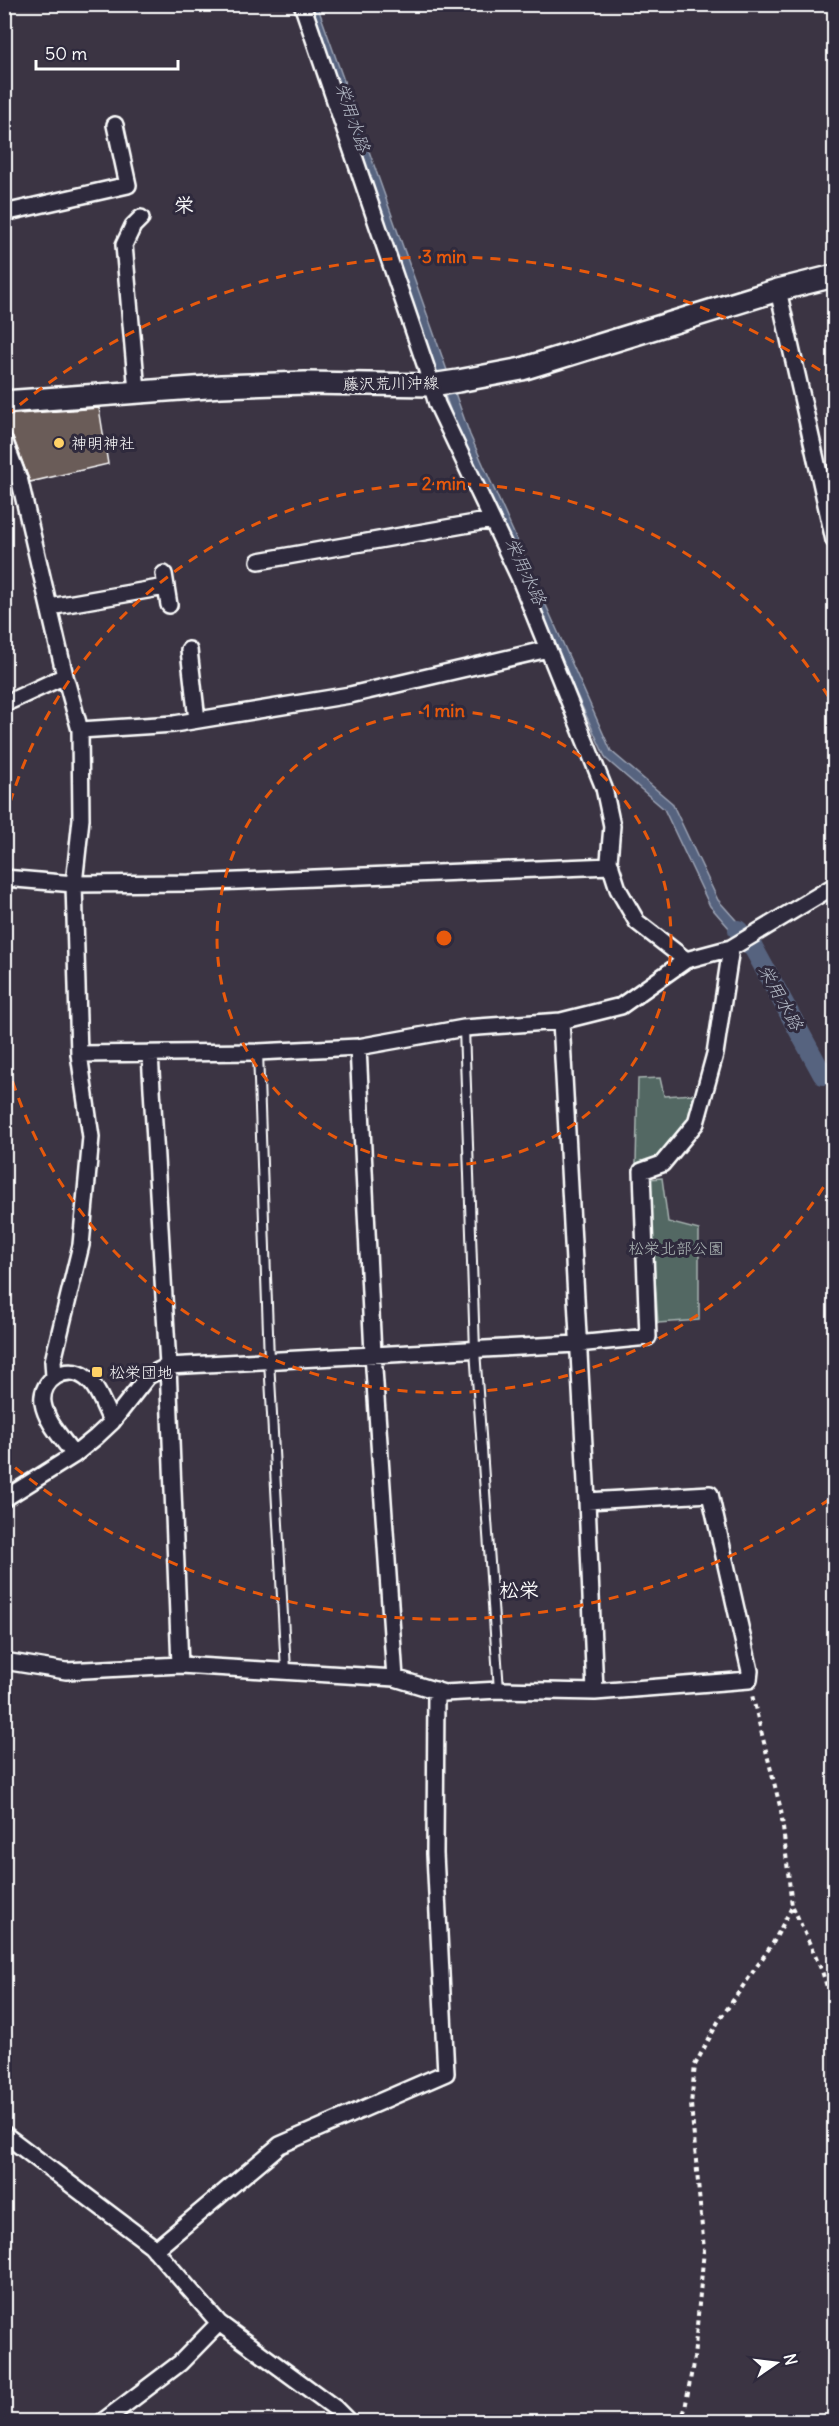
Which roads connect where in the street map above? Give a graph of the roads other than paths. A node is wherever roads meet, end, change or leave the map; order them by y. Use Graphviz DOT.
graph roads {
  1 [pos="302,4"];
  2 [pos="115,125"];
  3 [pos="4,213"];
  4 [pos="141,218"];
  5 [pos="834,276"];
  6 [pos="778,290"];
  7 [pos="431,385"];
  8 [pos="137,391"];
  9 [pos="4,402"];
  10 [pos="4,440"];
  11 [pos="492,520"];
  12 [pos="834,540"];
  13 [pos="259,561"];
  14 [pos="168,605"];
  15 [pos="50,607"];
  16 [pos="548,649"];
  17 [pos="189,650"];
  18 [pos="65,676"];
  19 [pos="4,705"];
  20 [pos="197,720"];
  21 [pos="80,730"];
  22 [pos="611,866"];
  23 [pos="4,878"];
  24 [pos="74,884"];
  25 [pos="834,886"];
  26 [pos="731,948"];
  27 [pos="686,960"];
  28 [pos="561,1021"];
  29 [pos="464,1028"];
  30 [pos="358,1047"];
  31 [pos="258,1052"];
  32 [pos="79,1054"];
  33 [pos="150,1054"];
  34 [pos="577,1344"];
  35 [pos="475,1350"];
  36 [pos="373,1354"];
  37 [pos="269,1360"];
  38 [pos="168,1366"];
  39 [pos="54,1377"];
  40 [pos="112,1422"];
  41 [pos="74,1455"];
  42 [pos="4,1499"];
  43 [pos="587,1501"];
  44 [pos="4,1661"];
  45 [pos="180,1665"];
  46 [pos="286,1670"];
  47 [pos="395,1678"];
  48 [pos="436,1690"];
  49 [pos="499,1690"];
  50 [pos="595,1692"];
  51 [pos="4,2134"];
  52 [pos="155,2250"];
  53 [pos="219,2323"];
  54 [pos="102,2421"];
  55 [pos="349,2421"];
  1 -- 7 [label="street"];
  2 -- 3 [label="street"];
  4 -- 8 [label="street"];
  5 -- 6 [label="main road, 藤沢荒川沖線"];
  6 -- 7 [label="main road, 藤沢荒川沖線"];
  6 -- 12 [label="street"];
  7 -- 8 [label="main road, 藤沢荒川沖線"];
  7 -- 11 [label="street"];
  8 -- 9 [label="main road, 藤沢荒川沖線"];
  10 -- 15 [label="street"];
  11 -- 13 [label="street"];
  11 -- 16 [label="street"];
  14 -- 15 [label="street"];
  15 -- 18 [label="street"];
  16 -- 20 [label="street"];
  16 -- 22 [label="street"];
  17 -- 20 [label="street"];
  18 -- 19 [label="street"];
  18 -- 21 [label="street"];
  20 -- 21 [label="street"];
  21 -- 24 [label="street"];
  22 -- 24 [label="street"];
  22 -- 27 [label="street"];
  23 -- 24 [label="street"];
  24 -- 32 [label="street"];
  25 -- 26 [label="street"];
  26 -- 27 [label="street"];
  26 -- 34 [label="street"];
  27 -- 28 [label="street"];
  28 -- 29 [label="street"];
  28 -- 34 [label="street"];
  29 -- 30 [label="street"];
  29 -- 35 [label="lane"];
  30 -- 31 [label="street"];
  30 -- 36 [label="street"];
  31 -- 33 [label="street"];
  31 -- 37 [label="lane"];
  32 -- 33 [label="street"];
  32 -- 39 [label="street"];
  33 -- 38 [label="street"];
  34 -- 35 [label="street"];
  34 -- 43 [label="street"];
  35 -- 36 [label="street"];
  35 -- 49 [label="lane"];
  36 -- 37 [label="street"];
  36 -- 47 [label="street"];
  37 -- 38 [label="street"];
  37 -- 46 [label="lane"];
  38 -- 40 [label="street"];
  38 -- 45 [label="street"];
  39 -- 40 [label="street"];
  39 -- 41 [label="street"];
  40 -- 41 [label="street"];
  41 -- 42 [label="street"];
  43 -- 50 [label="street"];
  43 -- 50 [label="street"];
  44 -- 45 [label="street"];
  45 -- 46 [label="street"];
  46 -- 47 [label="street"];
  47 -- 48 [label="street"];
  48 -- 49 [label="street"];
  48 -- 52 [label="street"];
  49 -- 50 [label="street"];
  51 -- 52 [label="street"];
  52 -- 53 [label="street"];
  53 -- 54 [label="street"];
  53 -- 55 [label="street"];
}
